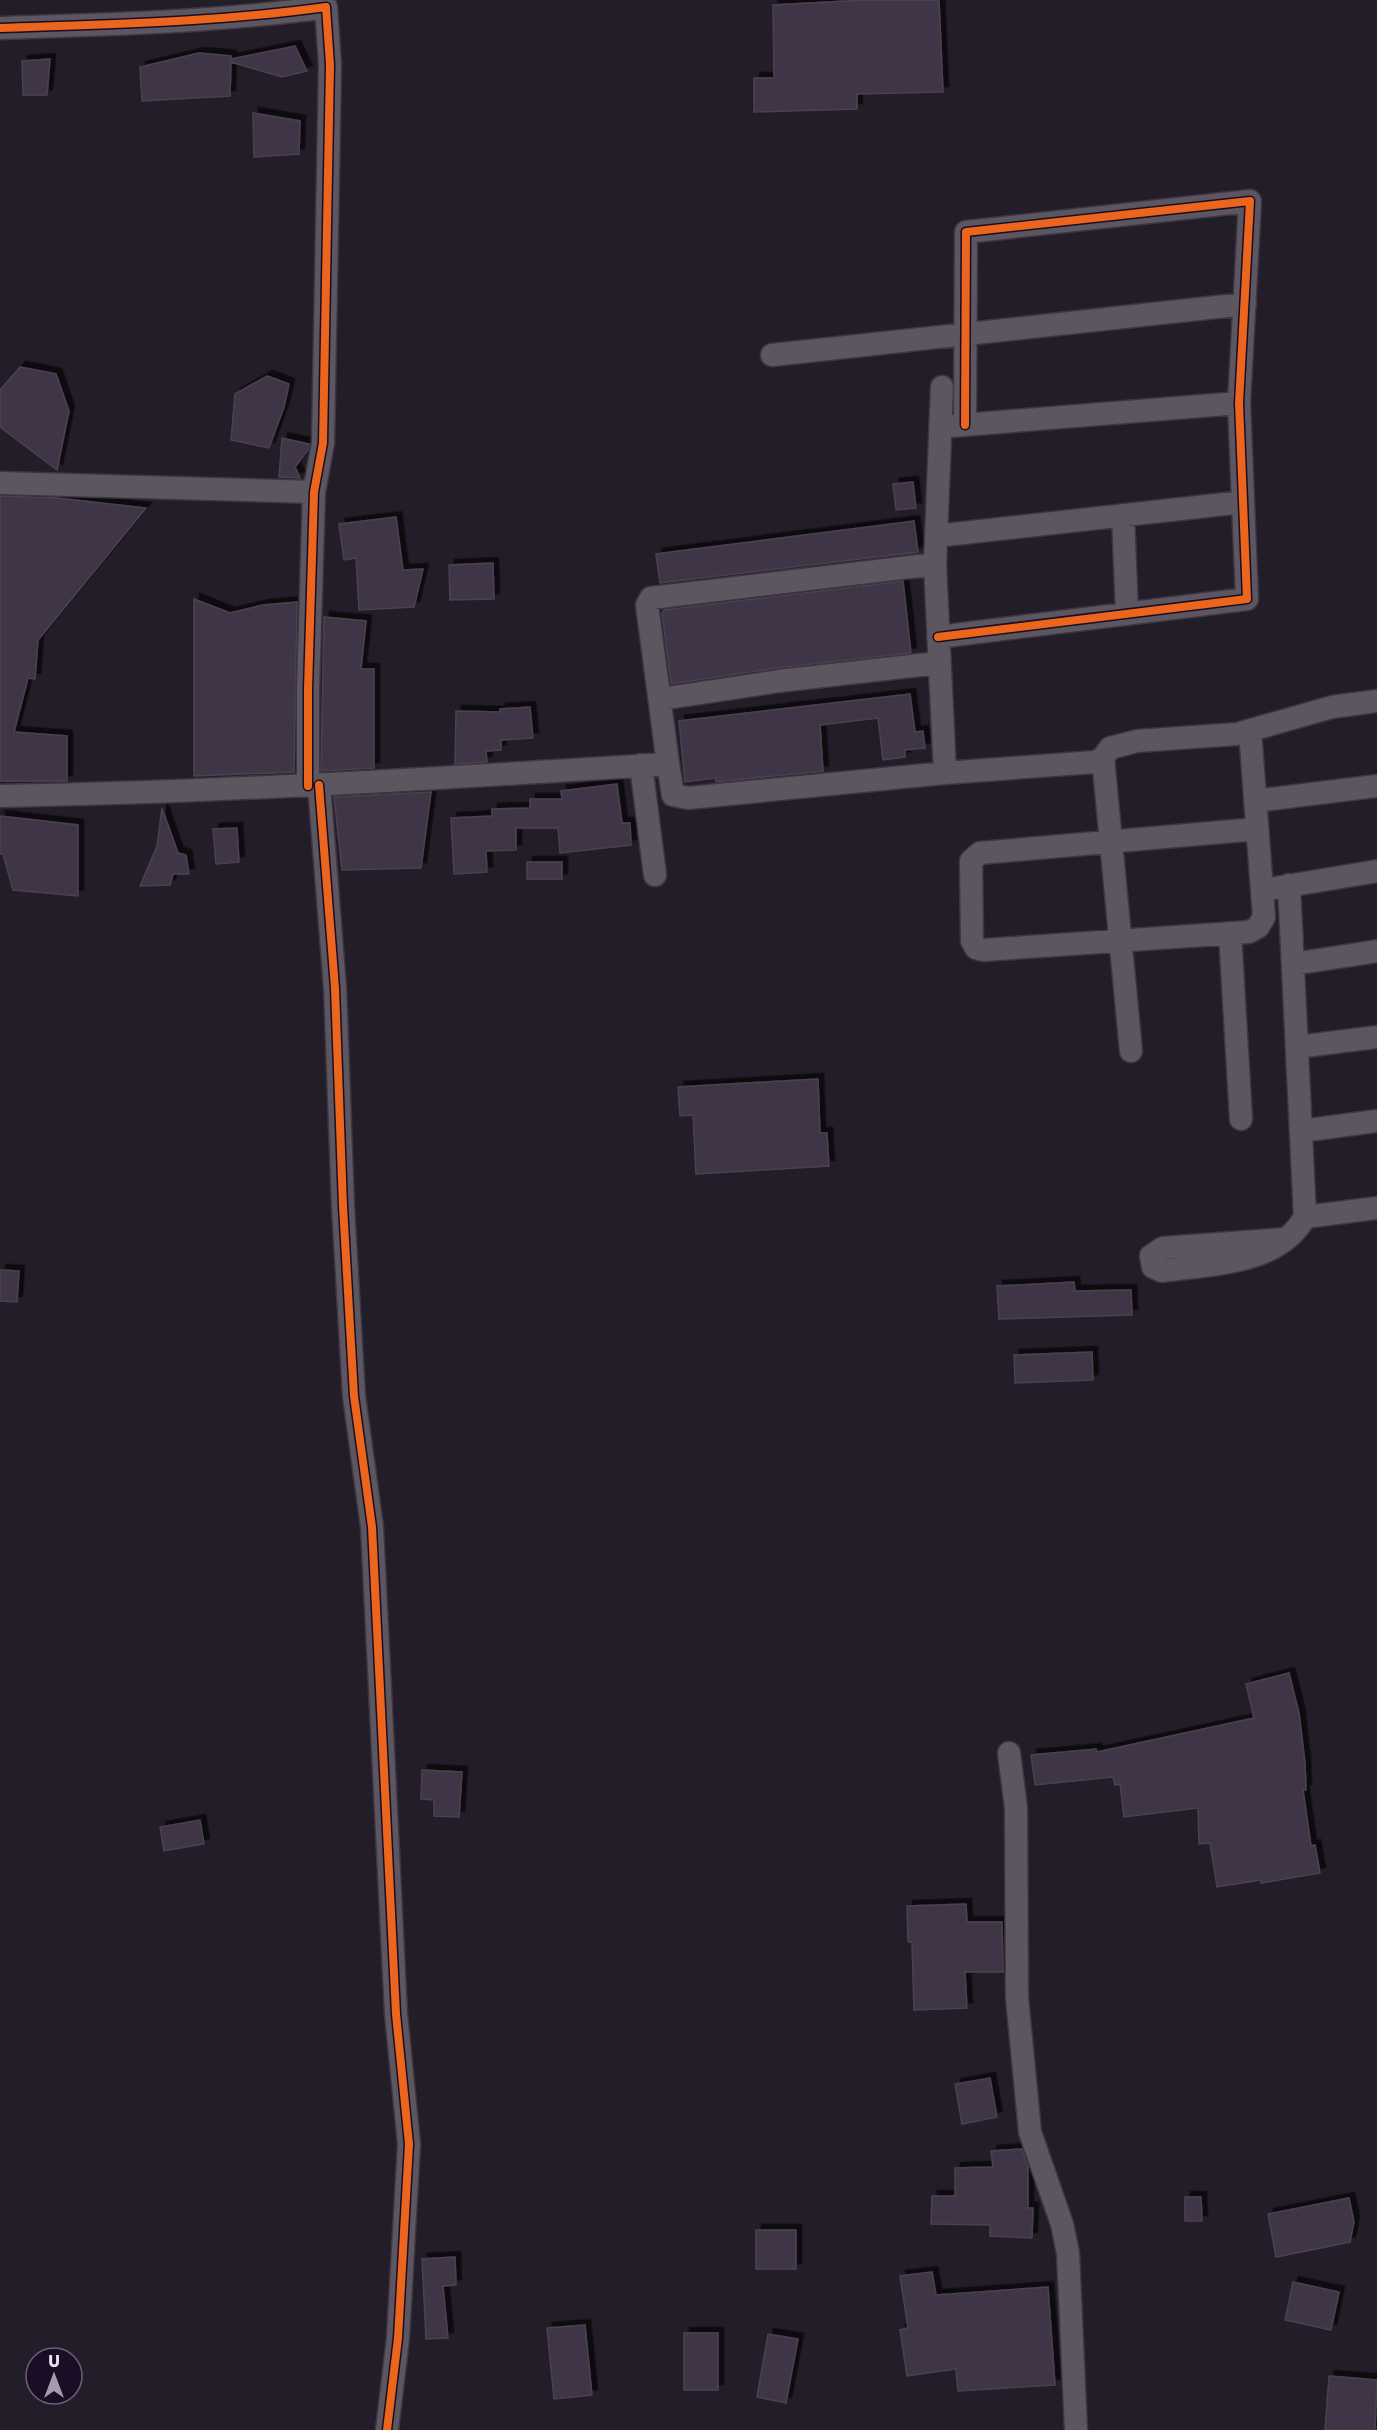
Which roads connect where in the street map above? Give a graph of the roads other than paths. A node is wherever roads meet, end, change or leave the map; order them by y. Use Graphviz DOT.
graph roads {
  1 [pos="326,4"];
  2 [pos="0,28"];
  3 [pos="1245,304"];
  4 [pos="965,332"];
  5 [pos="772,354"];
  6 [pos="942,387"];
  7 [pos="1239,403"];
  8 [pos="965,425"];
  9 [pos="941,428"];
  10 [pos="0,483"];
  11 [pos="315,492"];
  12 [pos="1243,502"];
  13 [pos="1124,515"];
  14 [pos="936,536"];
  15 [pos="935,564"];
  16 [pos="1128,614"];
  17 [pos="938,637"];
  18 [pos="938,663"];
  19 [pos="661,699"];
  20 [pos="1377,701"];
  21 [pos="1250,730"];
  22 [pos="1103,758"];
  23 [pos="668,764"];
  24 [pos="641,765"];
  25 [pos="945,773"];
  26 [pos="313,785"];
  27 [pos="1377,786"];
  28 [pos="0,796"];
  29 [pos="1255,801"];
  30 [pos="1257,830"];
  31 [pos="1111,843"];
  32 [pos="1377,871"];
  33 [pos="655,874"];
  34 [pos="1289,885"];
  35 [pos="1262,890"];
  36 [pos="1230,933"];
  37 [pos="1120,942"];
  38 [pos="1377,951"];
  39 [pos="1293,964"];
  40 [pos="1377,1037"];
  41 [pos="1297,1047"];
  42 [pos="1131,1051"];
  43 [pos="1240,1119"];
  44 [pos="1377,1121"];
  45 [pos="1301,1131"];
  46 [pos="1377,1208"];
  47 [pos="1305,1217"];
  48 [pos="1285,1239"];
  49 [pos="1009,1753"];
  50 [pos="387,2430"];
  51 [pos="1076,2430"];
  1 -- 2 [label="street"];
  1 -- 11 [label="street"];
  3 -- 4 [label="street"];
  3 -- 4 [label="street"];
  3 -- 7 [label="street"];
  4 -- 5 [label="street"];
  4 -- 8 [label="street"];
  6 -- 9 [label="street"];
  7 -- 8 [label="street"];
  7 -- 12 [label="street"];
  8 -- 9 [label="street"];
  9 -- 14 [label="street"];
  10 -- 11 [label="street"];
  11 -- 26 [label="street"];
  12 -- 13 [label="street"];
  12 -- 16 [label="street"];
  13 -- 14 [label="street"];
  13 -- 16 [label="street"];
  14 -- 15 [label="street"];
  15 -- 17 [label="street"];
  15 -- 19 [label="street"];
  16 -- 17 [label="street"];
  17 -- 18 [label="street"];
  18 -- 19 [label="street"];
  18 -- 25 [label="street"];
  19 -- 23 [label="street"];
  20 -- 21 [label="street"];
  21 -- 22 [label="street"];
  21 -- 29 [label="street"];
  22 -- 25 [label="street"];
  22 -- 31 [label="street"];
  23 -- 24 [label="street"];
  23 -- 25 [label="street"];
  24 -- 26 [label="street"];
  24 -- 33 [label="street"];
  26 -- 28 [label="street"];
  26 -- 50 [label="street"];
  27 -- 29 [label="street"];
  29 -- 30 [label="street"];
  30 -- 31 [label="street"];
  30 -- 35 [label="street"];
  31 -- 37 [label="street"];
  31 -- 37 [label="street"];
  32 -- 34 [label="street"];
  34 -- 35 [label="street"];
  34 -- 39 [label="street"];
  35 -- 36 [label="street"];
  36 -- 37 [label="street"];
  36 -- 43 [label="street"];
  37 -- 42 [label="street"];
  38 -- 39 [label="street"];
  39 -- 41 [label="street"];
  40 -- 41 [label="street"];
  41 -- 45 [label="street"];
  44 -- 45 [label="street"];
  45 -- 47 [label="street"];
  46 -- 47 [label="street"];
  47 -- 48 [label="street"];
  48 -- 48 [label="street"];
  49 -- 51 [label="street"];
}
